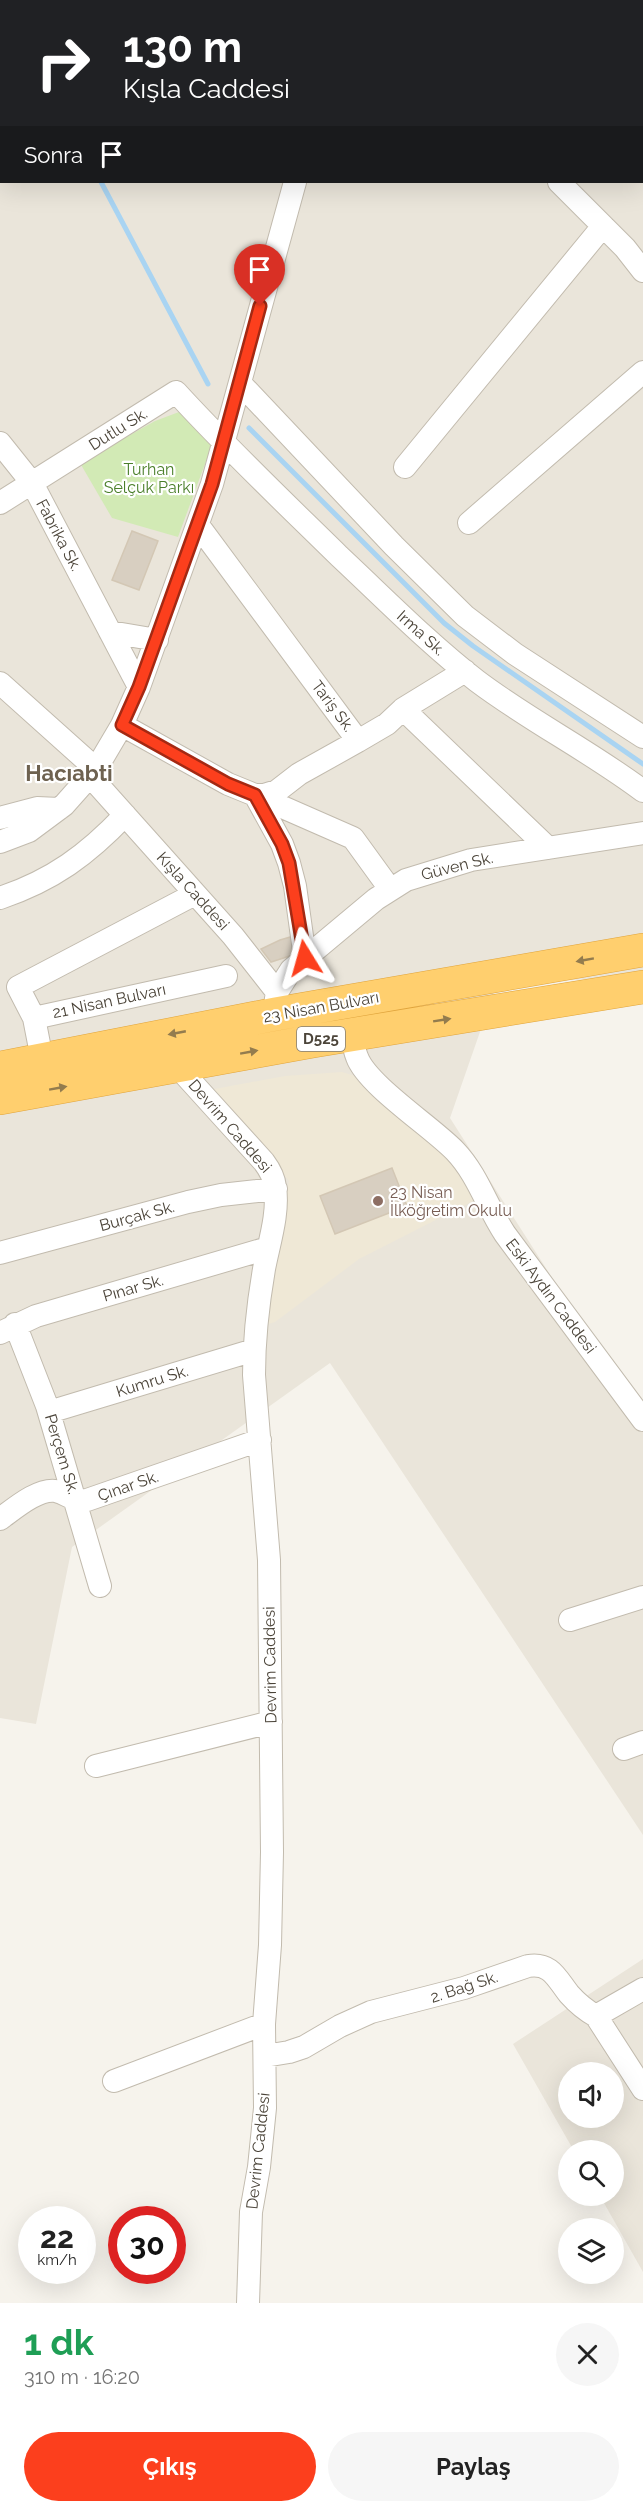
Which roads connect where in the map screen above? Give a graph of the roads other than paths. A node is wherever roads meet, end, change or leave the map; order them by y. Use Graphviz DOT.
graph roads {
  1 [pos="295,183"];
  2 [pos="560,183"];
  3 [pos="603,226"];
  4 [pos="643,269"];
  5 [pos="643,372"];
  6 [pos="240,383"];
  7 [pos="0,443"];
  8 [pos="224,444"];
  9 [pos="405,467"];
  10 [pos="32,483"];
  11 [pos="0,503"];
  12 [pos="469,523"];
  13 [pos="198,525"];
  14 [pos="110,632"];
  15 [pos="157,639"];
  16 [pos="465,671"];
  17 [pos="0,683"];
  18 [pos="139,687"];
  19 [pos="403,710"];
  20 [pos="122,725"];
  21 [pos="643,737"];
  22 [pos="358,741"];
  23 [pos="93,773"];
  24 [pos="643,791"];
  25 [pos="255,795"];
  26 [pos="59,809"];
  27 [pos="125,815"];
  28 [pos="0,818"];
  29 [pos="643,833"];
  30 [pos="0,842"];
  31 [pos="548,848"];
  32 [pos="390,889"];
  33 [pos="195,894"];
  34 [pos="0,898"];
  35 [pos="643,950"];
  36 [pos="305,958"];
  37 [pos="225,976"];
  38 [pos="643,987"];
  39 [pos="277,1003"];
  40 [pos="34,1018"];
  41 [pos="352,1034"];
  42 [pos="42,1059"];
  43 [pos="177,1066"];
  44 [pos="0,1068"];
  45 [pos="0,1098"];
  46 [pos="276,1189"];
  47 [pos="268,1248"];
  48 [pos="0,1253"];
  49 [pos="8,1328"];
  50 [pos="254,1350"];
  51 [pos="49,1412"];
  52 [pos="643,1420"];
  53 [pos="260,1440"];
  54 [pos="76,1500"];
  55 [pos="2,1513"];
  56 [pos="100,1586"];
  57 [pos="643,1597"];
  58 [pos="570,1620"];
  59 [pos="271,1722"];
  60 [pos="96,1766"];
  61 [pos="643,1989"];
  62 [pos="596,2016"];
  63 [pos="264,2024"];
  64 [pos="265,2056"];
  65 [pos="114,2081"];
  66 [pos="643,2089"];
  67 [pos="248,2303"];
  1 -- 6 [label="street"];
  2 -- 3 [label="street"];
  3 -- 4 [label="street"];
  3 -- 9 [label="street"];
  5 -- 12 [label="street"];
  6 -- 8 [label="street"];
  6 -- 21 [label="street"];
  7 -- 10 [label="street, Fabrika Sk."];
  8 -- 10 [label="street, Dutlu Sk."];
  8 -- 13 [label="street"];
  8 -- 16 [label="street, Irma Sk."];
  10 -- 11 [label="street, Dutlu Sk."];
  10 -- 14 [label="street, Fabrika Sk."];
  13 -- 15 [label="street"];
  13 -- 22 [label="street, Tariş Sk."];
  14 -- 15 [label="street"];
  14 -- 18 [label="street, Fabrika Sk."];
  15 -- 18 [label="street"];
  16 -- 19 [label="street, Tariş Sk."];
  16 -- 24 [label="street, Irma Sk."];
  17 -- 23 [label="street, Kışla Caddesi"];
  18 -- 20 [label="street"];
  19 -- 22 [label="street, Tariş Sk."];
  19 -- 31 [label="street"];
  20 -- 23 [label="street"];
  20 -- 25 [label="street"];
  22 -- 25 [label="street"];
  23 -- 26 [label="street"];
  23 -- 27 [label="street, Kışla Caddesi"];
  25 -- 32 [label="street"];
  25 -- 36 [label="street"];
  26 -- 28 [label="street"];
  26 -- 30 [label="street"];
  27 -- 33 [label="street, Kışla Caddesi"];
  27 -- 34 [label="street"];
  29 -- 31 [label="street, Güven Sk."];
  31 -- 32 [label="street, Güven Sk."];
  32 -- 36 [label="street, Güven Sk."];
  33 -- 39 [label="street, Kışla Caddesi"];
  33 -- 40 [label="street"];
  35 -- 39 [label="highway, 23 Nisan Bulvarı / D525, one-way"];
  36 -- 39 [label="street, Güven Sk."];
  37 -- 40 [label="street, 21 Nisan Bulvarı"];
  41 -- 38 [label="highway, 23 Nisan Bulvarı / D525, one-way"];
  39 -- 42 [label="highway, 23 Nisan Bulvarı / D525, one-way"];
  40 -- 42 [label="street, 21 Nisan Bulvarı"];
  43 -- 41 [label="highway, 23 Nisan Bulvarı / D525, one-way"];
  41 -- 52 [label="street, Eski Aydın Caddesi"];
  42 -- 44 [label="highway, 23 Nisan Bulvarı / D525"];
  45 -- 43 [label="highway, 23 Nisan Bulvarı / D525, one-way"];
  43 -- 46 [label="street, Devrim Caddesi"];
  46 -- 47 [label="street, Devrim Caddesi"];
  46 -- 48 [label="street, Burçak Sk."];
  47 -- 49 [label="street, Pınar Sk."];
  47 -- 50 [label="street, Devrim Caddesi"];
  49 -- 51 [label="street, Perçem Sk."];
  50 -- 51 [label="street, Kumru Sk."];
  50 -- 53 [label="street, Devrim Caddesi"];
  51 -- 54 [label="street, Perçem Sk."];
  53 -- 54 [label="street, Çınar Sk."];
  53 -- 59 [label="street, Devrim Caddesi"];
  54 -- 55 [label="street, Çınar Sk."];
  54 -- 56 [label="street, Perçem Sk."];
  57 -- 58 [label="street"];
  59 -- 60 [label="street"];
  59 -- 63 [label="street, Devrim Caddesi"];
  61 -- 62 [label="street"];
  62 -- 64 [label="street, 2. Bağ Sk."];
  62 -- 66 [label="street, 2. Bağ Sk."];
  63 -- 64 [label="street, Devrim Caddesi"];
  63 -- 65 [label="street"];
  64 -- 67 [label="street, Devrim Caddesi"];
}
